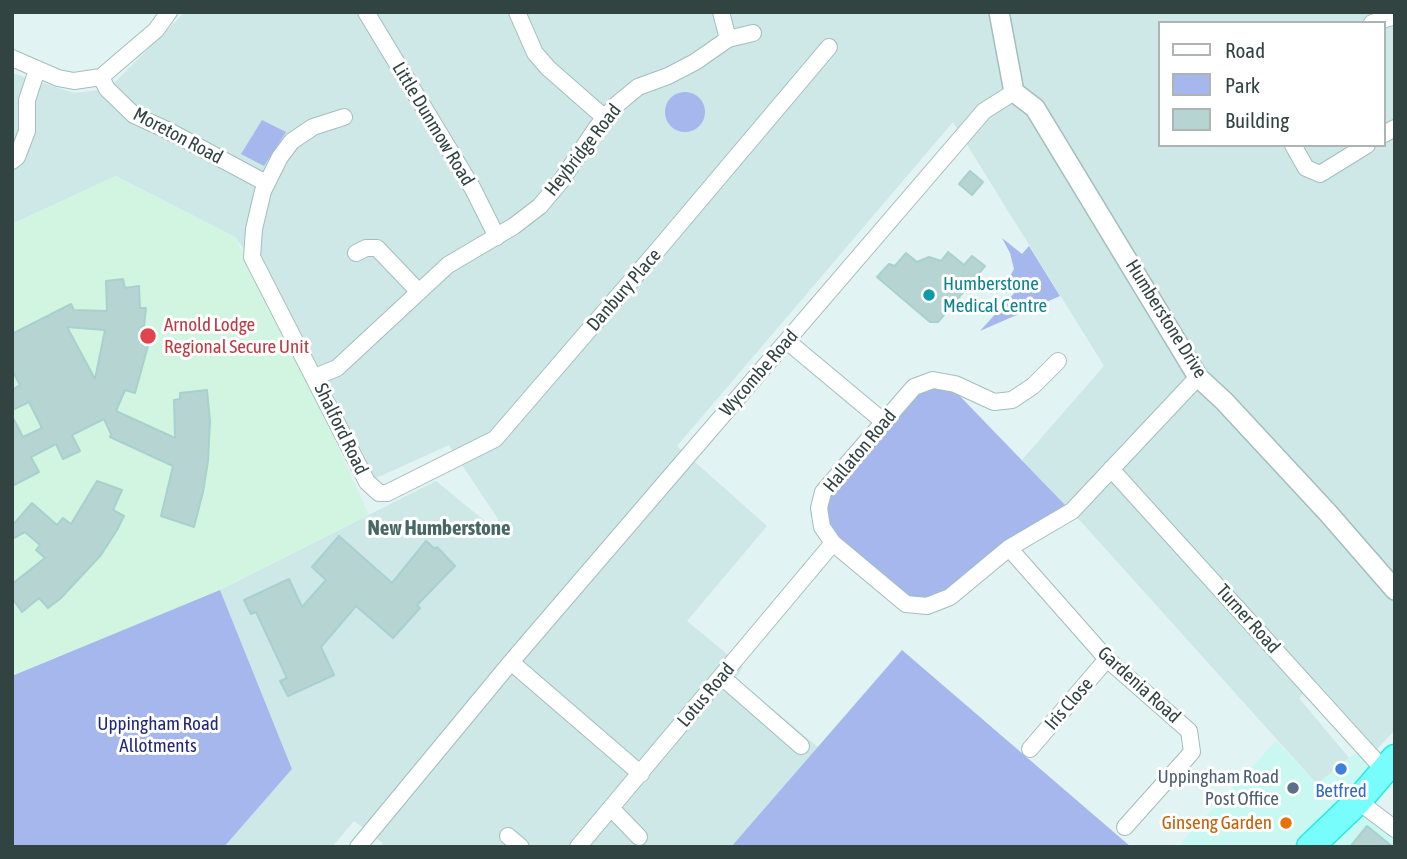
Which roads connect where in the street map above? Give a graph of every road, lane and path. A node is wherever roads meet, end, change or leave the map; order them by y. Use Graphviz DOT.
graph roads {
  1 [pos="170,12"];
  2 [pos="366,12"];
  3 [pos="517,12"];
  4 [pos="722,12"];
  5 [pos="999,12"];
  6 [pos="753,33"];
  7 [pos="728,38"];
  8 [pos="828,47"];
  9 [pos="12,58"];
  10 [pos="37,70"];
  11 [pos="101,77"];
  12 [pos="1014,92"];
  13 [pos="344,117"];
  14 [pos="605,118"];
  15 [pos="1294,147"];
  16 [pos="1364,147"];
  17 [pos="12,161"];
  18 [pos="265,183"];
  19 [pos="497,237"];
  20 [pos="356,253"];
  21 [pos="419,292"];
  22 [pos="787,341"];
  23 [pos="1058,361"];
  24 [pos="316,377"];
  25 [pos="1198,377"];
  26 [pos="884,422"];
  27 [pos="1111,469"];
  28 [pos="387,493"];
  29 [pos="834,543"];
  30 [pos="1009,548"];
  31 [pos="1395,590"];
  32 [pos="1107,659"];
  33 [pos="511,662"];
  34 [pos="722,677"];
  35 [pos="801,746"];
  36 [pos="1030,748"];
  37 [pos="1390,764"];
  38 [pos="641,774"];
  39 [pos="1358,801"];
  40 [pos="611,808"];
  41 [pos="1125,827"];
  42 [pos="1395,829"];
  43 [pos="508,836"];
  44 [pos="644,838"];
  45 [pos="358,847"];
  46 [pos="521,847"];
  47 [pos="578,847"];
  48 [pos="1310,847"];
  1 -- 11 [label="street"];
  2 -- 19 [label="street, Little Dunmow Road"];
  3 -- 14 [label="street"];
  4 -- 7 [label="street"];
  5 -- 12 [label="street"];
  6 -- 7 [label="street, Heybridge Road"];
  7 -- 14 [label="street, Heybridge Road"];
  8 -- 28 [label="street, Danbury Place"];
  9 -- 10 [label="street"];
  10 -- 11 [label="street"];
  10 -- 17 [label="street"];
  11 -- 18 [label="street, Moreton Road"];
  12 -- 22 [label="street, Wycombe Road"];
  12 -- 25 [label="street, Humberstone Drive"];
  13 -- 18 [label="street, Shalford Road"];
  14 -- 19 [label="street, Heybridge Road"];
  15 -- 16 [label="street"];
  18 -- 24 [label="street, Shalford Road"];
  19 -- 21 [label="street, Heybridge Road"];
  20 -- 21 [label="street"];
  21 -- 24 [label="street, Heybridge Road"];
  22 -- 26 [label="street"];
  22 -- 33 [label="street, Wycombe Road"];
  23 -- 26 [label="street, Hallaton Road"];
  24 -- 28 [label="street, Shalford Road"];
  25 -- 27 [label="street, Hallaton Road"];
  25 -- 31 [label="street, Humberstone Drive"];
  26 -- 29 [label="street, Hallaton Road"];
  27 -- 30 [label="street, Hallaton Road"];
  27 -- 37 [label="street, Turner Road"];
  29 -- 30 [label="street, Hallaton Road"];
  29 -- 34 [label="street, Lotus Road"];
  30 -- 32 [label="street, Gardenia Road"];
  32 -- 36 [label="street, Iris Close"];
  32 -- 41 [label="street, Gardenia Road"];
  33 -- 38 [label="street"];
  33 -- 45 [label="street, Wycombe Road"];
  34 -- 35 [label="street"];
  34 -- 38 [label="street, Lotus Road"];
  37 -- 39 [label="highway"];
  38 -- 40 [label="street, Lotus Road"];
  39 -- 42 [label="street"];
  39 -- 48 [label="highway"];
  40 -- 44 [label="street"];
  40 -- 47 [label="street, Lotus Road"];
  43 -- 46 [label="street"];
}
